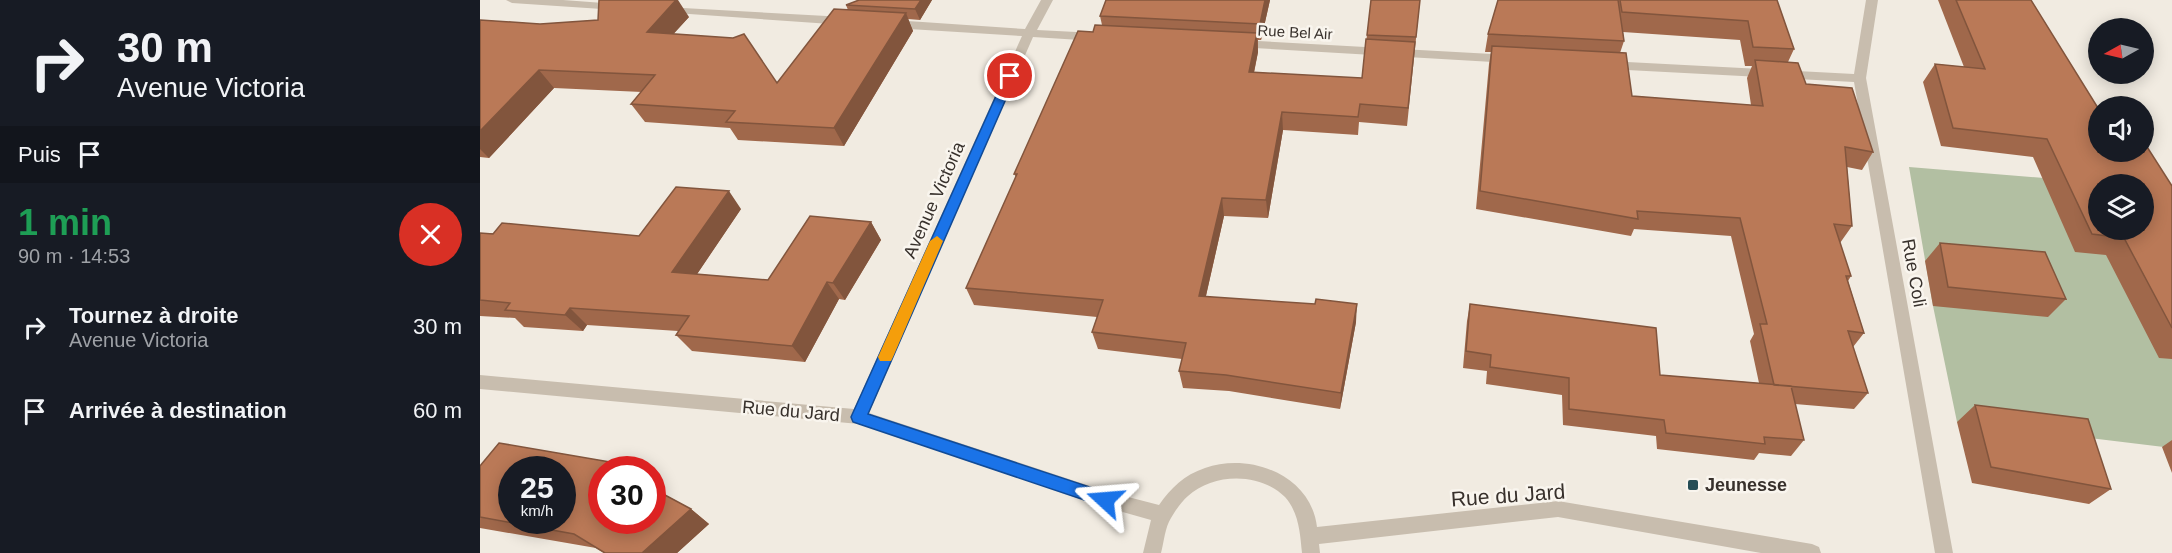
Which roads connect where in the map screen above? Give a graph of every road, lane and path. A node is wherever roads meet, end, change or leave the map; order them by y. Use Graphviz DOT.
graph roads {
  1 [pos="512,0"];
  2 [pos="1047,0"];
  3 [pos="1872,0"];
  4 [pos="630,8"];
  5 [pos="653,9"];
  6 [pos="853,22"];
  7 [pos="877,23"];
  8 [pos="1029,33"];
  9 [pos="1108,37"];
  10 [pos="1227,44"];
  11 [pos="1526,60"];
  12 [pos="1598,64"];
  13 [pos="1860,78"];
  14 [pos="480,382"];
  15 [pos="859,417"];
  16 [pos="1160,513"];
  17 [pos="1311,545"];
  18 [pos="1152,553"];
  19 [pos="1812,553"];
  20 [pos="1944,553"];
  1 -- 4 [label="street"];
  2 -- 8 [label="street, Avenue Victoria"];
  3 -- 13 [label="street, Rue Coli"];
  5 -- 6 [label="street"];
  7 -- 8 [label="street"];
  8 -- 9 [label="street"];
  8 -- 15 [label="street, Avenue Victoria"];
  10 -- 11 [label="street, Rue Bel Air"];
  12 -- 13 [label="street"];
  13 -- 20 [label="street, Rue Coli"];
  14 -- 15 [label="street, Rue du Jard"];
  15 -- 16 [label="street, Rue du Jard"];
  16 -- 17 [label="street, Rue du Jard"];
  16 -- 18 [label="street, Rue du Jard"];
  17 -- 19 [label="street, Rue du Jard"];
}
